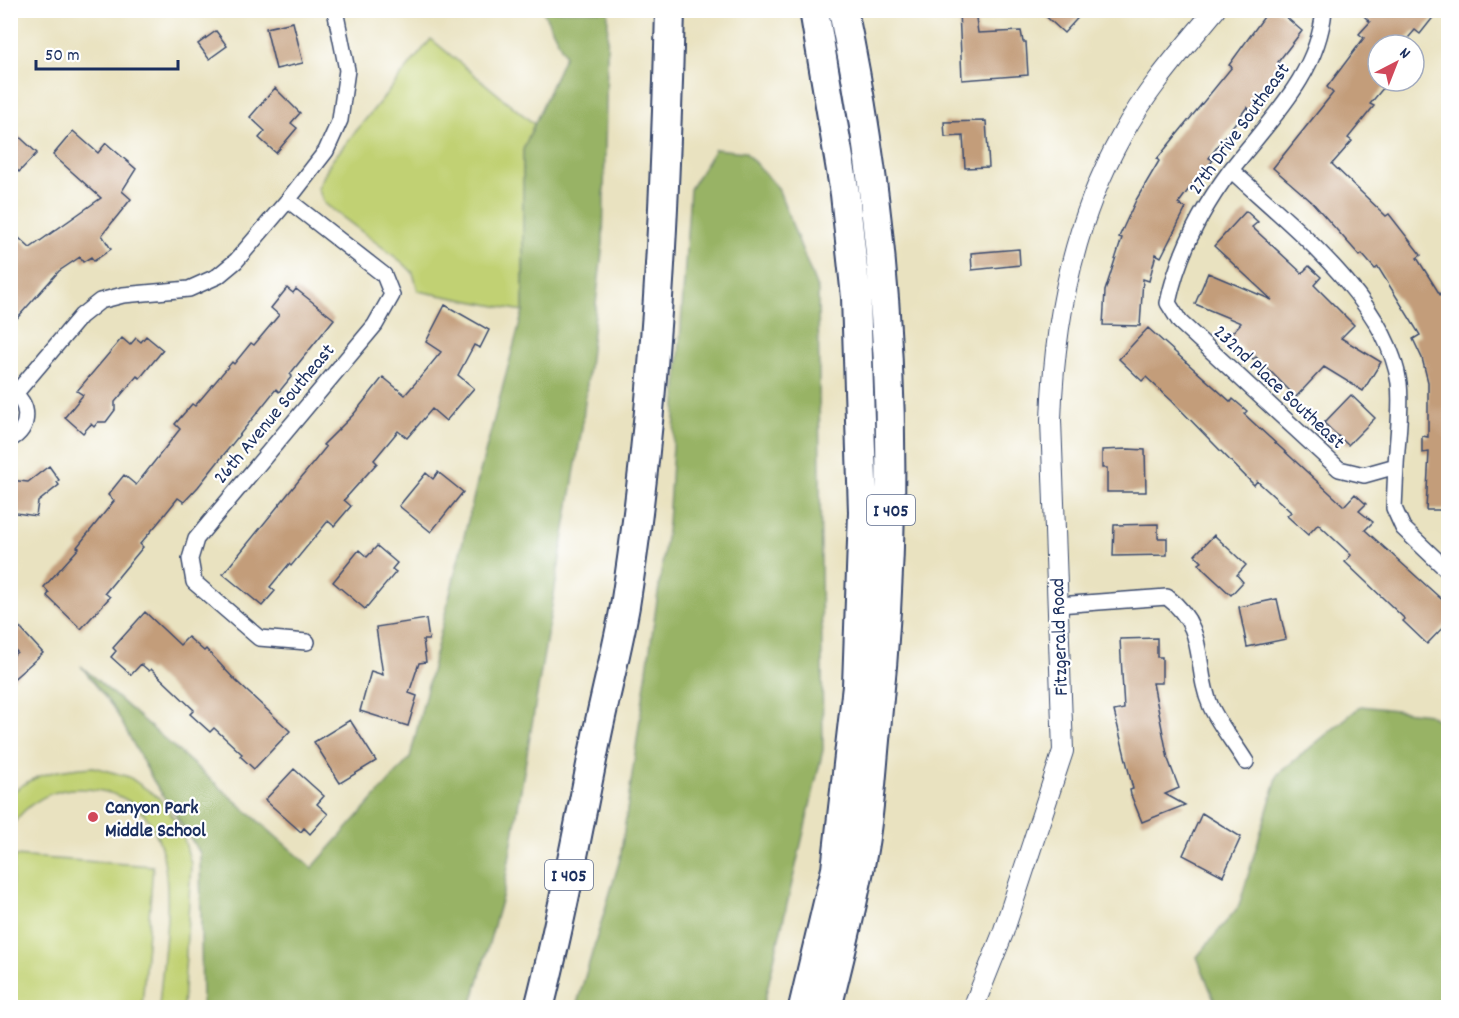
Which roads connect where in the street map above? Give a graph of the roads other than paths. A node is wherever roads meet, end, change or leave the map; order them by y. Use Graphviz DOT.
graph roads {
  1 [pos="335,10"];
  2 [pos="670,10"];
  3 [pos="814,10"];
  4 [pos="843,10"];
  5 [pos="1215,10"];
  6 [pos="1324,10"];
  7 [pos="1231,170"];
  8 [pos="288,200"];
  9 [pos="1168,303"];
  10 [pos="13,393"];
  11 [pos="10,439"];
  12 [pos="1396,466"];
  13 [pos="1449,571"];
  14 [pos="1058,605"];
  15 [pos="307,642"];
  16 [pos="596,741"];
  17 [pos="1246,762"];
  18 [pos="538,1008"];
  19 [pos="554,1008"];
  20 [pos="803,1008"];
  21 [pos="827,1008"];
  22 [pos="973,1008"];
  1 -- 8 [label="street"];
  2 -- 16 [label="highway, I 405"];
  3 -- 20 [label="highway, I 405"];
  4 -- 21 [label="highway, I 405"];
  5 -- 14 [label="street, Fitzgerald Road"];
  6 -- 7 [label="street, 27th Drive Southeast"];
  7 -- 9 [label="street, 27th Drive Southeast"];
  7 -- 12 [label="street"];
  8 -- 10 [label="street"];
  8 -- 15 [label="street, 26th Avenue Southeast"];
  9 -- 12 [label="street, 232nd Place Southeast"];
  10 -- 11 [label="street"];
  12 -- 13 [label="street"];
  14 -- 17 [label="street"];
  14 -- 22 [label="street, Fitzgerald Road"];
  16 -- 18 [label="highway, I 405"];
  16 -- 19 [label="highway, I 405"];
}
